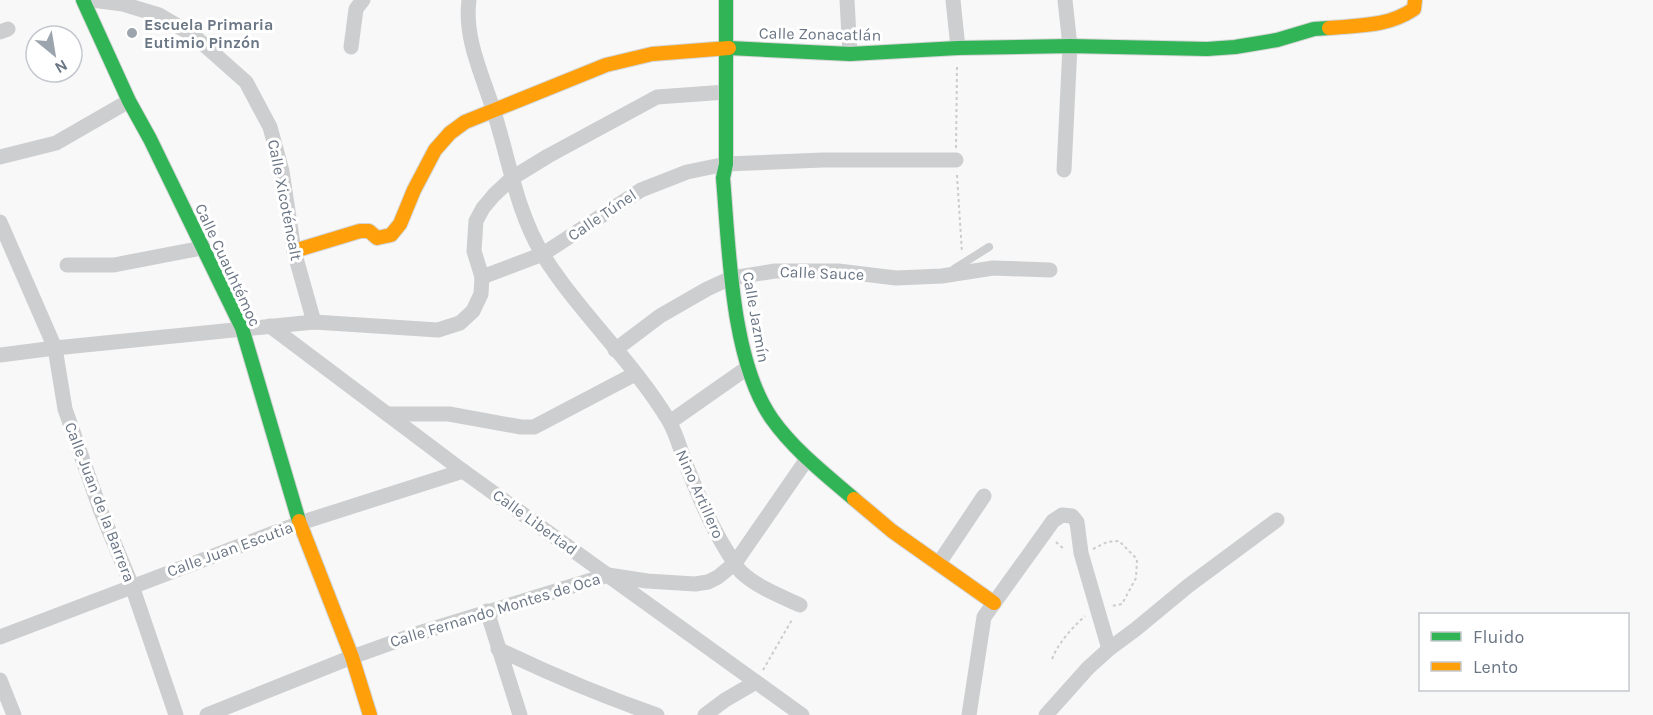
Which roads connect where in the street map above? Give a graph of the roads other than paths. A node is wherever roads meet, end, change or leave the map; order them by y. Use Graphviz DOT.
graph roads {
  1 [pos="83,0"];
  2 [pos="92,0"];
  3 [pos="363,0"];
  4 [pos="469,0"];
  5 [pos="726,0"];
  6 [pos="847,0"];
  7 [pos="953,0"];
  8 [pos="1065,0"];
  9 [pos="1415,0"];
  10 [pos="1070,46"];
  11 [pos="351,48"];
  12 [pos="726,48"];
  13 [pos="958,48"];
  14 [pos="850,54"];
  15 [pos="726,92"];
  16 [pos="129,101"];
  17 [pos="494,111"];
  18 [pos="0,157"];
  19 [pos="956,160"];
  20 [pos="726,164"];
  21 [pos="1064,170"];
  22 [pos="512,178"];
  23 [pos="0,222"];
  24 [pos="202,248"];
  25 [pos="988,248"];
  26 [pos="294,251"];
  27 [pos="543,254"];
  28 [pos="67,265"];
  29 [pos="1050,270"];
  30 [pos="942,276"];
  31 [pos="482,277"];
  32 [pos="731,278"];
  33 [pos="314,322"];
  34 [pos="270,326"];
  35 [pos="242,328"];
  36 [pos="55,348"];
  37 [pos="615,350"];
  38 [pos="0,355"];
  39 [pos="747,368"];
  40 [pos="635,374"];
  41 [pos="388,414"];
  42 [pos="670,422"];
  43 [pos="807,459"];
  44 [pos="463,471"];
  45 [pos="984,496"];
  46 [pos="1277,520"];
  47 [pos="300,524"];
  48 [pos="735,563"];
  49 [pos="939,563"];
  50 [pos="608,575"];
  51 [pos="132,586"];
  52 [pos="994,603"];
  53 [pos="800,605"];
  54 [pos="487,611"];
  55 [pos="0,637"];
  56 [pos="498,649"];
  57 [pos="1109,649"];
  58 [pos="352,657"];
  59 [pos="0,680"];
  60 [pos="756,682"];
  61 [pos="14,715"];
  62 [pos="176,715"];
  63 [pos="207,715"];
  64 [pos="370,715"];
  65 [pos="520,715"];
  66 [pos="657,715"];
  67 [pos="705,715"];
  68 [pos="802,715"];
  69 [pos="969,715"];
  70 [pos="1046,715"];
  1 -- 16 [label="street, Calle Cuauhtémoc"];
  2 -- 26 [label="street, Calle Xicoténcalt"];
  3 -- 11 [label="street"];
  4 -- 17 [label="street, Nino Artillero"];
  5 -- 12 [label="street, Calle Jazmín"];
  6 -- 14 [label="street"];
  7 -- 13 [label="street"];
  8 -- 10 [label="street"];
  9 -- 10 [label="street, Calle Zonacatlán"];
  10 -- 13 [label="street, Calle Zonacatlán"];
  10 -- 21 [label="street"];
  12 -- 14 [label="street, Calle Zonacatlán"];
  12 -- 15 [label="street, Calle Jazmín"];
  12 -- 17 [label="street, Calle Zonacatlán"];
  13 -- 14 [label="street, Calle Zonacatlán"];
  15 -- 20 [label="street, Calle Jazmín"];
  15 -- 22 [label="street"];
  16 -- 18 [label="street"];
  16 -- 24 [label="street, Calle Cuauhtémoc"];
  17 -- 22 [label="street, Nino Artillero"];
  17 -- 26 [label="street, Calle Zonacatlán"];
  19 -- 20 [label="street, Calle Túnel"];
  20 -- 27 [label="street, Calle Túnel"];
  20 -- 32 [label="street, Calle Jazmín"];
  22 -- 27 [label="street, Nino Artillero"];
  22 -- 31 [label="street"];
  23 -- 36 [label="street, Calle Juan de la Barrera"];
  24 -- 28 [label="street"];
  24 -- 35 [label="street, Calle Cuauhtémoc"];
  25 -- 30 [label="lane"];
  26 -- 33 [label="street, Calle Xicoténcalt"];
  27 -- 31 [label="street, Calle Túnel"];
  27 -- 37 [label="street, Nino Artillero"];
  29 -- 30 [label="street, Calle Sauce"];
  30 -- 32 [label="street, Calle Sauce"];
  31 -- 33 [label="street"];
  32 -- 37 [label="street, Calle Sauce"];
  32 -- 39 [label="street, Calle Jazmín"];
  33 -- 34 [label="street"];
  34 -- 35 [label="street"];
  34 -- 41 [label="street, Calle Libertad"];
  35 -- 36 [label="street"];
  35 -- 47 [label="street, Calle Cuauhtémoc"];
  36 -- 38 [label="street"];
  36 -- 51 [label="street, Calle Juan de la Barrera"];
  37 -- 40 [label="street, Nino Artillero"];
  39 -- 42 [label="street"];
  39 -- 43 [label="street, Calle Jazmín"];
  40 -- 41 [label="street"];
  40 -- 42 [label="street, Nino Artillero"];
  41 -- 44 [label="street, Calle Libertad"];
  42 -- 48 [label="street, Nino Artillero"];
  43 -- 48 [label="street, Calle Fernando Montes de Oca"];
  43 -- 49 [label="street, Calle Jazmín"];
  44 -- 47 [label="street, Calle Juan Escutia"];
  44 -- 50 [label="street, Calle Libertad"];
  45 -- 49 [label="street"];
  46 -- 57 [label="street"];
  47 -- 51 [label="street, Calle Juan Escutia"];
  47 -- 58 [label="street, Calle Cuauhtémoc"];
  48 -- 50 [label="street, Calle Fernando Montes de Oca"];
  48 -- 53 [label="street, Nino Artillero"];
  49 -- 52 [label="street, Calle Jazmín"];
  50 -- 54 [label="street, Calle Fernando Montes de Oca"];
  50 -- 60 [label="street, Calle Libertad"];
  51 -- 55 [label="street, Calle Juan Escutia"];
  51 -- 62 [label="street, Calle Juan de la Barrera"];
  52 -- 57 [label="street"];
  52 -- 69 [label="street"];
  54 -- 56 [label="street"];
  54 -- 58 [label="street, Calle Fernando Montes de Oca"];
  56 -- 65 [label="street"];
  56 -- 66 [label="street"];
  57 -- 70 [label="street"];
  58 -- 63 [label="street, Calle Fernando Montes de Oca"];
  58 -- 64 [label="street, Calle Cuauhtémoc"];
  59 -- 61 [label="street"];
  60 -- 67 [label="street"];
  60 -- 68 [label="street, Calle Libertad"];
}
